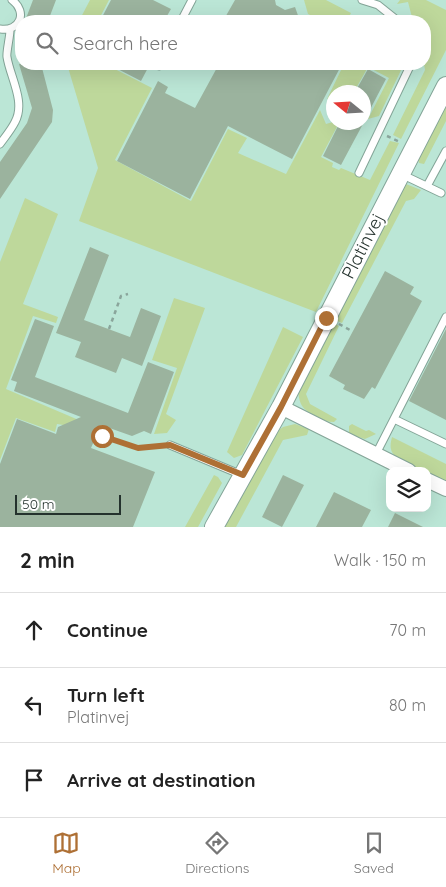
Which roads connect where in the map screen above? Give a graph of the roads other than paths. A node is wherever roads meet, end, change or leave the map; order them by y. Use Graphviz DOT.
graph roads {
  1 [pos="13,0"];
  2 [pos="192,0"];
  3 [pos="362,0"];
  4 [pos="379,3"];
  5 [pos="21,15"];
  6 [pos="184,15"];
  7 [pos="392,15"];
  8 [pos="15,28"];
  9 [pos="0,30"];
  10 [pos="10,30"];
  11 [pos="408,70"];
  12 [pos="446,86"];
  13 [pos="0,144"];
  14 [pos="446,151"];
  15 [pos="359,173"];
  16 [pos="401,173"];
  17 [pos="427,186"];
  18 [pos="441,193"];
  19 [pos="446,317"];
  20 [pos="281,407"];
  21 [pos="394,419"];
  22 [pos="446,444"];
  23 [pos="170,445"];
  24 [pos="376,454"];
  25 [pos="401,467"];
  26 [pos="243,475"];
  27 [pos="431,482"];
  28 [pos="446,489"];
  29 [pos="214,527"];
  1 -- 5 [label="lane"];
  2 -- 6 [label="lane"];
  3 -- 4 [label="lane"];
  4 -- 7 [label="lane"];
  8 -- 10 [label="lane"];
  9 -- 10 [label="lane"];
  10 -- 13 [label="lane"];
  11 -- 15 [label="lane"];
  12 -- 16 [label="street, Platinvej"];
  14 -- 17 [label="lane"];
  16 -- 17 [label="lane"];
  16 -- 20 [label="street, Platinvej"];
  17 -- 18 [label="lane"];
  19 -- 21 [label="lane"];
  20 -- 24 [label="street"];
  20 -- 26 [label="street, Platinvej"];
  21 -- 22 [label="lane"];
  21 -- 24 [label="lane"];
  23 -- 26 [label="lane"];
  24 -- 25 [label="street"];
  26 -- 29 [label="street, Platinvej"];
  27 -- 28 [label="street"];
}
